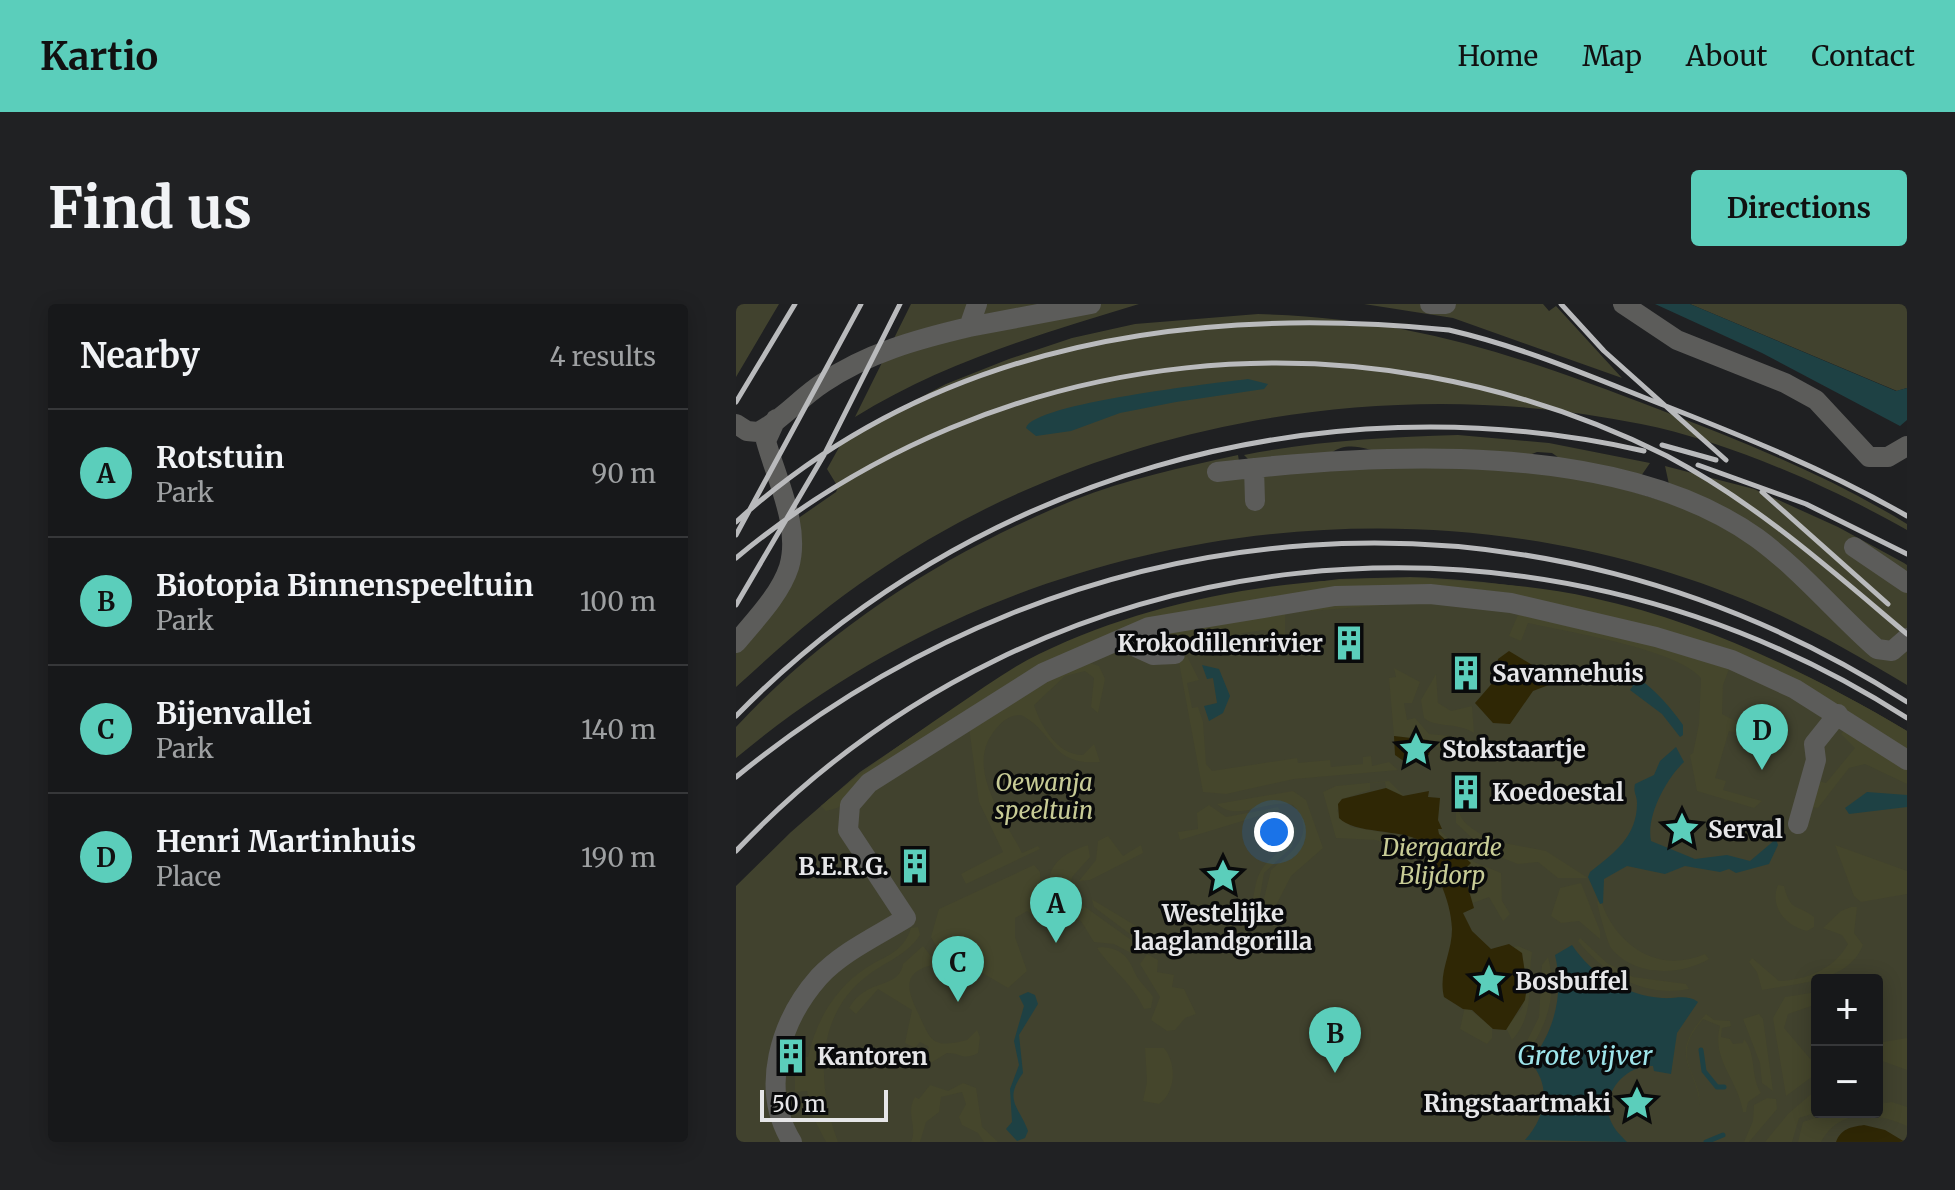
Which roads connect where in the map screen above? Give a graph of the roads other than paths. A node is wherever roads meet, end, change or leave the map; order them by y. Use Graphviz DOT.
graph roads {
  1 [pos="977,304"];
  2 [pos="1091,304"];
  3 [pos="1430,304"];
  4 [pos="1446,304"];
  5 [pos="1623,304"];
  6 [pos="969,327"];
  7 [pos="780,414"];
  8 [pos="736,424"];
  9 [pos="1907,446"];
  10 [pos="1254,468"];
  11 [pos="1217,472"];
  12 [pos="1255,501"];
  13 [pos="1854,547"];
  14 [pos="1907,583"];
  15 [pos="1907,638"];
  16 [pos="1120,640"];
  17 [pos="736,643"];
  18 [pos="1175,654"];
  19 [pos="1838,714"];
  20 [pos="1907,760"];
  21 [pos="1798,824"];
  22 [pos="926,909"];
  23 [pos="906,918"];
  24 [pos="792,1142"];
  1 -- 6 [label="lane"];
  2 -- 6 [label="lane"];
  3 -- 4 [label="lane"];
  5 -- 9 [label="lane"];
  6 -- 7 [label="lane"];
  7 -- 8 [label="lane"];
  7 -- 17 [label="lane"];
  10 -- 11 [label="lane"];
  10 -- 12 [label="lane"];
  10 -- 15 [label="lane"];
  13 -- 14 [label="lane"];
  16 -- 18 [label="lane"];
  16 -- 19 [label="lane"];
  16 -- 23 [label="lane"];
  19 -- 20 [label="lane"];
  19 -- 21 [label="lane"];
  22 -- 23 [label="lane"];
  23 -- 24 [label="lane"];
}
